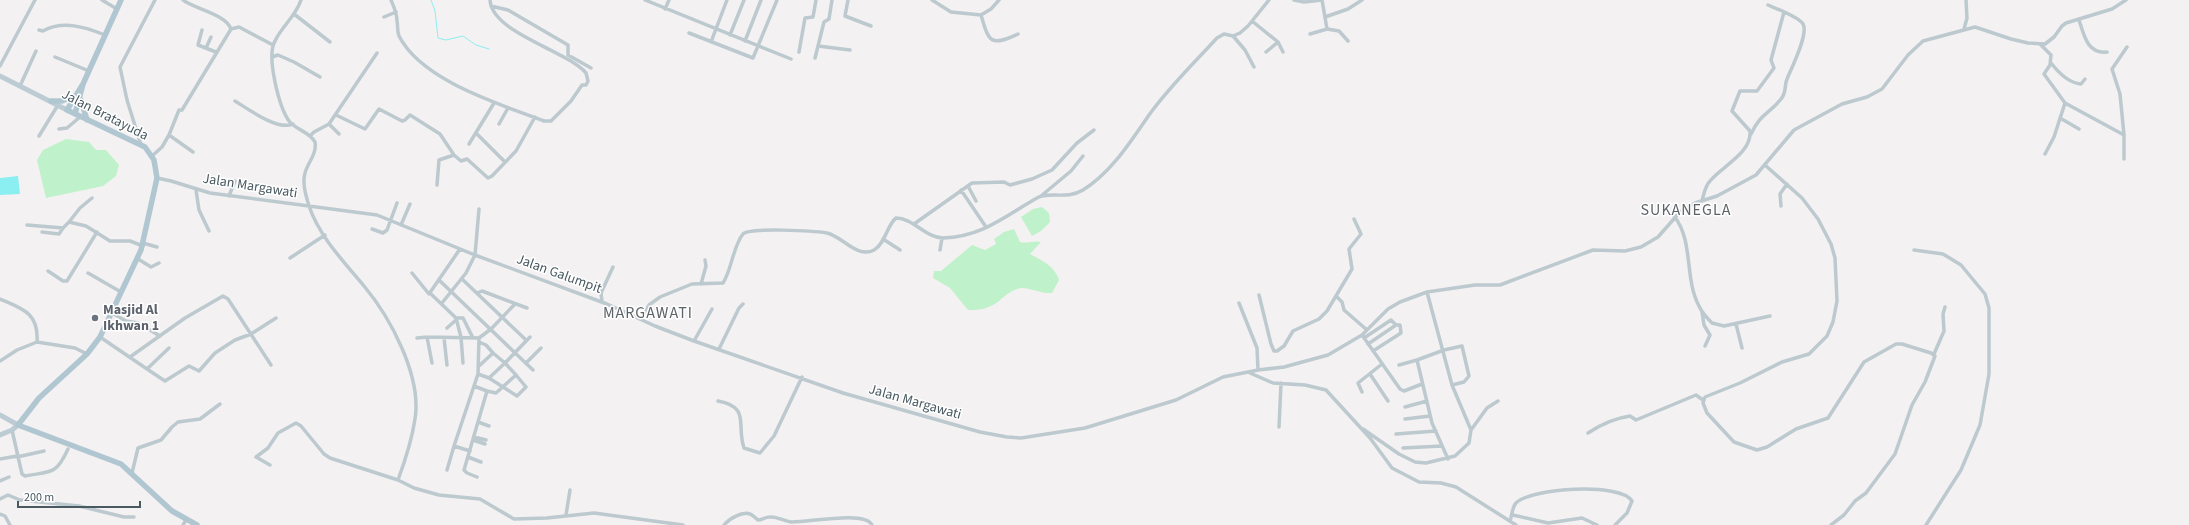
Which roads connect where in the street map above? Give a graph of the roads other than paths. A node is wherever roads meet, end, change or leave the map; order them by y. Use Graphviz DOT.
graph roads {
  1 [pos="35,0"];
  2 [pos="102,0"];
  3 [pos="121,0"];
  4 [pos="155,0"];
  5 [pos="183,0"];
  6 [pos="301,0"];
  7 [pos="391,0"];
  8 [pos="490,0"];
  9 [pos="645,0"];
  10 [pos="669,0"];
  11 [pos="727,0"];
  12 [pos="744,0"];
  13 [pos="761,0"];
  14 [pos="777,0"];
  15 [pos="816,0"];
  16 [pos="832,0"];
  17 [pos="848,0"];
  18 [pos="932,0"];
  19 [pos="999,0"];
  20 [pos="1269,0"];
  21 [pos="1294,0"];
  22 [pos="1322,0"];
  23 [pos="1362,0"];
  24 [pos="1966,0"];
  25 [pos="2126,0"];
  26 [pos="1768,5"];
  27 [pos="493,6"];
  28 [pos="117,9"];
  29 [pos="665,9"];
  30 [pos="394,12"];
  31 [pos="1784,12"];
  32 [pos="296,15"];
  33 [pos="981,15"];
  34 [pos="384,17"];
  35 [pos="1325,17"];
  36 [pos="2079,20"];
  37 [pos="1252,21"];
  38 [pos="871,26"];
  39 [pos="231,29"];
  40 [pos="716,29"];
  41 [pos="1327,29"];
  42 [pos="1964,29"];
  43 [pos="39,30"];
  44 [pos="202,30"];
  45 [pos="689,33"];
  46 [pos="1018,34"];
  47 [pos="1310,34"];
  48 [pos="105,35"];
  49 [pos="730,35"];
  50 [pos="1233,36"];
  51 [pos="211,38"];
  52 [pos="745,41"];
  53 [pos="1348,41"];
  54 [pos="330,42"];
  55 [pos="711,42"];
  56 [pos="1278,42"];
  57 [pos="2040,44"];
  58 [pos="273,45"];
  59 [pos="759,46"];
  60 [pos="818,46"];
  61 [pos="2127,47"];
  62 [pos="206,48"];
  63 [pos="850,50"];
  64 [pos="36,51"];
  65 [pos="216,52"];
  66 [pos="799,52"];
  67 [pos="1266,52"];
  68 [pos="1283,52"];
  69 [pos="2107,52"];
  70 [pos="377,53"];
  71 [pos="274,56"];
  72 [pos="55,58"];
  73 [pos="815,58"];
  74 [pos="791,59"];
  75 [pos="2051,63"];
  76 [pos="0,66"];
  77 [pos="1254,67"];
  78 [pos="591,68"];
  79 [pos="89,71"];
  80 [pos="0,76"];
  81 [pos="320,77"];
  82 [pos="2086,79"];
  83 [pos="20,86"];
  84 [pos="77,97"];
  85 [pos="50,101"];
  86 [pos="235,101"];
  87 [pos="493,103"];
  88 [pos="2065,103"];
  89 [pos="58,105"];
  90 [pos="67,110"];
  91 [pos="507,110"];
  92 [pos="77,115"];
  93 [pos="336,115"];
  94 [pos="534,118"];
  95 [pos="2060,118"];
  96 [pos="87,121"];
  97 [pos="293,124"];
  98 [pos="329,124"];
  99 [pos="500,124"];
  100 [pos="59,129"];
  101 [pos="2079,129"];
  102 [pos="1094,130"];
  103 [pos="476,133"];
  104 [pos="312,134"];
  105 [pos="339,134"];
  106 [pos="169,135"];
  107 [pos="1751,135"];
  108 [pos="2124,135"];
  109 [pos="39,136"];
  110 [pos="141,144"];
  111 [pos="469,144"];
  112 [pos="193,152"];
  113 [pos="2045,154"];
  114 [pos="454,155"];
  115 [pos="152,156"];
  116 [pos="1083,156"];
  117 [pos="2124,159"];
  118 [pos="505,162"];
  119 [pos="1766,166"];
  120 [pos="157,178"];
  121 [pos="235,181"];
  122 [pos="1786,184"];
  123 [pos="437,185"];
  124 [pos="968,186"];
  125 [pos="196,190"];
  126 [pos="961,190"];
  127 [pos="229,196"];
  128 [pos="1041,196"];
  129 [pos="92,198"];
  130 [pos="976,201"];
  131 [pos="1702,201"];
  132 [pos="397,203"];
  133 [pos="410,204"];
  134 [pos="1781,206"];
  135 [pos="310,207"];
  136 [pos="317,208"];
  137 [pos="479,209"];
  138 [pos="1674,216"];
  139 [pos="1354,219"];
  140 [pos="391,220"];
  141 [pos="69,222"];
  142 [pos="914,224"];
  143 [pos="27,225"];
  144 [pos="401,225"];
  145 [pos="986,227"];
  146 [pos="63,228"];
  147 [pos="372,229"];
  148 [pos="209,231"];
  149 [pos="42,232"];
  150 [pos="97,232"];
  151 [pos="325,235"];
  152 [pos="942,238"];
  153 [pos="883,239"];
  154 [pos="143,245"];
  155 [pos="157,247"];
  156 [pos="460,249"];
  157 [pos="900,250"];
  158 [pos="940,250"];
  159 [pos="1914,250"];
  160 [pos="475,255"];
  161 [pos="290,258"];
  162 [pos="138,259"];
  163 [pos="705,260"];
  164 [pos="159,263"];
  165 [pos="613,267"];
  166 [pos="48,271"];
  167 [pos="88,273"];
  168 [pos="412,273"];
  169 [pos="462,279"];
  170 [pos="439,280"];
  171 [pos="701,284"];
  172 [pos="452,291"];
  173 [pos="121,292"];
  174 [pos="1427,292"];
  175 [pos="430,293"];
  176 [pos="477,294"];
  177 [pos="1259,295"];
  178 [pos="1337,297"];
  179 [pos="0,299"];
  180 [pos="602,302"];
  181 [pos="442,303"];
  182 [pos="1239,303"];
  183 [pos="515,304"];
  184 [pos="743,304"];
  185 [pos="1945,307"];
  186 [pos="527,308"];
  187 [pos="712,309"];
  188 [pos="1702,311"];
  189 [pos="112,313"];
  190 [pos="1770,316"];
  191 [pos="502,317"];
  192 [pos="276,318"];
  193 [pos="456,319"];
  194 [pos="641,319"];
  195 [pos="1736,324"];
  196 [pos="1396,325"];
  197 [pos="448,328"];
  198 [pos="491,329"];
  199 [pos="1367,330"];
  200 [pos="251,334"];
  201 [pos="160,336"];
  202 [pos="100,337"];
  203 [pos="427,337"];
  204 [pos="461,337"];
  205 [pos="530,337"];
  206 [pos="1363,337"];
  207 [pos="417,338"];
  208 [pos="444,338"];
  209 [pos="473,338"];
  210 [pos="479,340"];
  211 [pos="526,340"];
  212 [pos="694,341"];
  213 [pos="37,342"];
  214 [pos="1368,344"];
  215 [pos="1705,346"];
  216 [pos="169,348"];
  217 [pos="541,348"];
  218 [pos="1742,348"];
  219 [pos="719,349"];
  220 [pos="1444,350"];
  221 [pos="1373,351"];
  222 [pos="494,353"];
  223 [pos="515,353"];
  224 [pos="87,354"];
  225 [pos="1934,354"];
  226 [pos="130,357"];
  227 [pos="1417,360"];
  228 [pos="0,361"];
  229 [pos="432,363"];
  230 [pos="463,363"];
  231 [pos="505,363"];
  232 [pos="526,364"];
  233 [pos="1382,364"];
  234 [pos="270,365"];
  235 [pos="447,365"];
  236 [pos="1399,365"];
  237 [pos="479,366"];
  238 [pos="147,369"];
  239 [pos="533,370"];
  240 [pos="1258,370"];
  241 [pos="1248,372"];
  242 [pos="478,374"];
  243 [pos="791,374"];
  244 [pos="1370,374"];
  245 [pos="516,376"];
  246 [pos="802,377"];
  247 [pos="489,378"];
  248 [pos="1281,383"];
  249 [pos="1422,384"];
  250 [pos="1452,385"];
  251 [pos="474,386"];
  252 [pos="504,387"];
  253 [pos="487,391"];
  254 [pos="1362,392"];
  255 [pos="1427,400"];
  256 [pos="1703,400"];
  257 [pos="718,401"];
  258 [pos="1388,401"];
  259 [pos="1498,401"];
  260 [pos="220,404"];
  261 [pos="1405,407"];
  262 [pos="0,415"];
  263 [pos="1430,416"];
  264 [pos="1405,418"];
  265 [pos="478,422"];
  266 [pos="18,424"];
  267 [pos="489,426"];
  268 [pos="1280,427"];
  269 [pos="1360,427"];
  270 [pos="12,430"];
  271 [pos="1471,430"];
  272 [pos="1436,431"];
  273 [pos="1588,433"];
  274 [pos="1396,434"];
  275 [pos="0,435"];
  276 [pos="474,438"];
  277 [pos="485,442"];
  278 [pos="454,446"];
  279 [pos="1442,446"];
  280 [pos="1403,448"];
  281 [pos="68,449"];
  282 [pos="44,451"];
  283 [pos="470,451"];
  284 [pos="17,456"];
  285 [pos="468,457"];
  286 [pos="0,458"];
  287 [pos="1448,459"];
  288 [pos="481,462"];
  289 [pos="270,465"];
  290 [pos="447,470"];
  291 [pos="132,473"];
  292 [pos="9,477"];
  293 [pos="477,477"];
  294 [pos="398,480"];
  295 [pos="0,481"];
  296 [pos="570,490"];
  297 [pos="0,499"];
  298 [pos="566,512"];
  299 [pos="0,514"];
  300 [pos="1513,515"];
  301 [pos="134,517"];
  302 [pos="1510,521"];
  303 [pos="185,522"];
  304 [pos="10,525"];
  305 [pos="196,525"];
  306 [pos="683,525"];
  307 [pos="724,525"];
  308 [pos="872,525"];
  309 [pos="1516,525"];
  310 [pos="1597,525"];
  311 [pos="1615,525"];
  312 [pos="1831,525"];
  313 [pos="1926,525"];
  1 -- 76 [label="street"];
  2 -- 28 [label="street"];
  3 -- 28 [label="main road"];
  4 -- 110 [label="street"];
  5 -- 39 [label="street"];
  6 -- 32 [label="street"];
  7 -- 30 [label="street"];
  8 -- 27 [label="street"];
  9 -- 29 [label="street"];
  10 -- 29 [label="street"];
  11 -- 40 [label="street"];
  12 -- 49 [label="street"];
  13 -- 52 [label="street"];
  14 -- 59 [label="street"];
  15 -- 66 [label="street"];
  16 -- 60 [label="street"];
  17 -- 38 [label="street"];
  18 -- 33 [label="street"];
  19 -- 33 [label="street"];
  20 -- 37 [label="street"];
  21 -- 22 [label="street"];
  22 -- 35 [label="street"];
  23 -- 35 [label="street"];
  24 -- 42 [label="street"];
  25 -- 36 [label="street"];
  26 -- 31 [label="street"];
  27 -- 78 [label="street"];
  27 -- 94 [label="street"];
  28 -- 48 [label="main road"];
  29 -- 40 [label="street"];
  30 -- 34 [label="street"];
  30 -- 87 [label="street"];
  31 -- 107 [label="street"];
  31 -- 107 [label="street"];
  32 -- 54 [label="street"];
  32 -- 58 [label="street"];
  33 -- 46 [label="street"];
  35 -- 41 [label="street"];
  36 -- 57 [label="street"];
  36 -- 69 [label="street"];
  37 -- 50 [label="street"];
  37 -- 56 [label="street"];
  39 -- 58 [label="street"];
  39 -- 65 [label="street"];
  40 -- 49 [label="street"];
  40 -- 55 [label="street"];
  41 -- 47 [label="street"];
  41 -- 53 [label="street"];
  42 -- 57 [label="street"];
  42 -- 119 [label="street"];
  43 -- 48 [label="street"];
  44 -- 62 [label="street"];
  45 -- 55 [label="street"];
  48 -- 79 [label="main road"];
  49 -- 52 [label="street"];
  50 -- 77 [label="street"];
  50 -- 128 [label="street"];
  51 -- 62 [label="street"];
  52 -- 59 [label="street"];
  55 -- 59 [label="street"];
  56 -- 67 [label="street"];
  56 -- 68 [label="street"];
  57 -- 75 [label="street"];
  58 -- 71 [label="street"];
  59 -- 74 [label="street"];
  60 -- 63 [label="street"];
  60 -- 73 [label="street"];
  61 -- 108 [label="street"];
  62 -- 65 [label="street"];
  64 -- 83 [label="street"];
  65 -- 106 [label="street"];
  70 -- 93 [label="street"];
  71 -- 81 [label="street"];
  71 -- 97 [label="street"];
  72 -- 79 [label="street"];
  75 -- 82 [label="street"];
  75 -- 88 [label="street"];
  79 -- 84 [label="main road"];
  80 -- 83 [label="street, Jalan Bratayuda"];
  83 -- 85 [label="street, Jalan Bratayuda"];
  84 -- 85 [label="main road"];
  84 -- 90 [label="main road"];
  84 -- 92 [label="main road"];
  84 -- 96 [label="main road"];
  85 -- 89 [label="street, Jalan Bratayuda"];
  86 -- 97 [label="street"];
  87 -- 91 [label="street"];
  87 -- 103 [label="street"];
  88 -- 95 [label="street"];
  88 -- 108 [label="street"];
  89 -- 90 [label="street, Jalan Bratayuda"];
  89 -- 109 [label="street"];
  90 -- 92 [label="main road, Jalan Bratayuda"];
  91 -- 94 [label="street"];
  91 -- 99 [label="street"];
  92 -- 96 [label="main road, Jalan Bratayuda"];
  92 -- 100 [label="street"];
  93 -- 98 [label="street"];
  93 -- 114 [label="street"];
  94 -- 118 [label="street"];
  95 -- 101 [label="street"];
  95 -- 113 [label="street"];
  96 -- 110 [label="main road, Jalan Bratayuda"];
  97 -- 104 [label="street"];
  98 -- 104 [label="street"];
  98 -- 105 [label="street"];
  102 -- 124 [label="street"];
  103 -- 111 [label="street"];
  103 -- 118 [label="street"];
  104 -- 135 [label="street"];
  106 -- 112 [label="street"];
  106 -- 115 [label="street"];
  107 -- 131 [label="street"];
  108 -- 117 [label="street"];
  110 -- 115 [label="main road, Jalan Bratayuda"];
  114 -- 118 [label="street"];
  114 -- 123 [label="street"];
  115 -- 120 [label="main road, Jalan Bratayuda"];
  116 -- 128 [label="street"];
  119 -- 122 [label="street"];
  119 -- 131 [label="street"];
  120 -- 125 [label="street, Jalan Margawati"];
  120 -- 154 [label="main road, Jalan Bratayuda"];
  121 -- 127 [label="street"];
  122 -- 134 [label="street"];
  122 -- 256 [label="street"];
  124 -- 126 [label="street"];
  124 -- 130 [label="street"];
  125 -- 127 [label="street, Jalan Margawati"];
  125 -- 148 [label="street"];
  126 -- 142 [label="street"];
  126 -- 145 [label="street"];
  127 -- 135 [label="street, Jalan Margawati"];
  128 -- 145 [label="street"];
  129 -- 141 [label="street"];
  131 -- 138 [label="street"];
  132 -- 140 [label="street"];
  133 -- 144 [label="street"];
  135 -- 136 [label="street, Jalan Margawati"];
  135 -- 151 [label="street"];
  136 -- 140 [label="street, Jalan Galumpit"];
  137 -- 160 [label="street"];
  138 -- 174 [label="street"];
  138 -- 188 [label="street"];
  139 -- 178 [label="street"];
  140 -- 144 [label="street, Jalan Galumpit"];
  140 -- 147 [label="street"];
  141 -- 146 [label="street"];
  141 -- 150 [label="street"];
  142 -- 152 [label="street"];
  142 -- 153 [label="street"];
  143 -- 146 [label="street"];
  144 -- 156 [label="street, Jalan Galumpit"];
  145 -- 152 [label="street"];
  146 -- 149 [label="street"];
  150 -- 154 [label="street"];
  150 -- 166 [label="street"];
  151 -- 161 [label="street"];
  151 -- 294 [label="street"];
  152 -- 158 [label="street"];
  153 -- 157 [label="street"];
  153 -- 171 [label="street"];
  154 -- 155 [label="street"];
  154 -- 162 [label="main road, Jalan Bratayuda"];
  156 -- 160 [label="street, Jalan Galumpit"];
  156 -- 170 [label="street"];
  159 -- 313 [label="street"];
  160 -- 169 [label="street"];
  160 -- 180 [label="street, Jalan Galumpit"];
  162 -- 164 [label="street"];
  162 -- 173 [label="main road, Jalan Bratayuda"];
  163 -- 171 [label="street"];
  165 -- 180 [label="street"];
  167 -- 173 [label="street"];
  168 -- 175 [label="street"];
  169 -- 172 [label="street"];
  169 -- 176 [label="street"];
  170 -- 172 [label="street"];
  170 -- 175 [label="street"];
  171 -- 194 [label="street"];
  172 -- 181 [label="street"];
  172 -- 198 [label="street"];
  173 -- 189 [label="main road, Jalan Bratayuda"];
  174 -- 199 [label="street"];
  174 -- 220 [label="street"];
  175 -- 181 [label="street"];
  176 -- 183 [label="street"];
  176 -- 191 [label="street"];
  177 -- 178 [label="street"];
  178 -- 199 [label="street"];
  179 -- 213 [label="street"];
  180 -- 194 [label="street, Jalan Galumpit"];
  181 -- 193 [label="street"];
  182 -- 240 [label="street"];
  183 -- 186 [label="street"];
  183 -- 191 [label="street"];
  184 -- 219 [label="street"];
  185 -- 225 [label="street"];
  187 -- 212 [label="street"];
  188 -- 195 [label="street"];
  188 -- 215 [label="street"];
  189 -- 201 [label="street"];
  189 -- 202 [label="main road, Jalan Bratayuda"];
  190 -- 195 [label="street"];
  191 -- 198 [label="street"];
  191 -- 211 [label="street"];
  192 -- 200 [label="street"];
  193 -- 197 [label="street"];
  193 -- 204 [label="street"];
  193 -- 209 [label="street"];
  194 -- 212 [label="street, Jalan Galumpit"];
  195 -- 218 [label="street"];
  196 -- 206 [label="street"];
  196 -- 214 [label="street"];
  196 -- 221 [label="street"];
  198 -- 210 [label="street"];
  198 -- 223 [label="street"];
  199 -- 206 [label="street"];
  200 -- 201 [label="street"];
  200 -- 234 [label="street"];
  200 -- 238 [label="street"];
  201 -- 226 [label="street"];
  202 -- 224 [label="main road, Jalan Bratayuda"];
  202 -- 226 [label="street"];
  203 -- 207 [label="street"];
  203 -- 208 [label="street"];
  203 -- 229 [label="street"];
  204 -- 208 [label="street"];
  204 -- 209 [label="street"];
  204 -- 230 [label="street"];
  205 -- 211 [label="street"];
  206 -- 214 [label="street"];
  206 -- 240 [label="street, Jalan Margawati"];
  208 -- 235 [label="street"];
  209 -- 210 [label="street"];
  210 -- 222 [label="street"];
  210 -- 237 [label="street"];
  211 -- 223 [label="street"];
  212 -- 219 [label="street, Jalan Galumpit"];
  213 -- 224 [label="street"];
  213 -- 228 [label="street"];
  214 -- 221 [label="street"];
  216 -- 238 [label="street"];
  217 -- 232 [label="street"];
  219 -- 243 [label="street, Jalan Galumpit"];
  220 -- 227 [label="street"];
  220 -- 250 [label="street"];
  220 -- 250 [label="street"];
  221 -- 233 [label="street"];
  222 -- 231 [label="street"];
  222 -- 237 [label="street"];
  223 -- 231 [label="street"];
  223 -- 232 [label="street"];
  224 -- 266 [label="main road, Jalan Bratayuda"];
  225 -- 256 [label="street"];
  225 -- 312 [label="street"];
  226 -- 238 [label="street"];
  227 -- 236 [label="street"];
  227 -- 249 [label="street"];
  231 -- 245 [label="street"];
  231 -- 247 [label="street"];
  232 -- 239 [label="street"];
  233 -- 244 [label="street"];
  233 -- 249 [label="street"];
  237 -- 242 [label="street"];
  240 -- 241 [label="street, Jalan Margawati"];
  241 -- 246 [label="street, Jalan Margawati"];
  241 -- 248 [label="street"];
  242 -- 247 [label="street"];
  242 -- 251 [label="street"];
  243 -- 246 [label="street, Jalan Margawati"];
  244 -- 254 [label="street"];
  244 -- 258 [label="street"];
  245 -- 252 [label="street"];
  245 -- 252 [label="street"];
  246 -- 257 [label="street"];
  247 -- 252 [label="street"];
  248 -- 268 [label="street"];
  248 -- 269 [label="street"];
  249 -- 255 [label="street"];
  250 -- 271 [label="street"];
  251 -- 253 [label="street"];
  251 -- 278 [label="street"];
  252 -- 253 [label="street"];
  253 -- 265 [label="street"];
  255 -- 261 [label="street"];
  255 -- 263 [label="street"];
  256 -- 273 [label="street"];
  259 -- 271 [label="street"];
  260 -- 291 [label="street"];
  262 -- 266 [label="street"];
  263 -- 264 [label="street"];
  263 -- 272 [label="street"];
  265 -- 267 [label="street"];
  265 -- 276 [label="street"];
  266 -- 270 [label="street"];
  266 -- 291 [label="main road"];
  269 -- 287 [label="street"];
  269 -- 302 [label="street"];
  270 -- 275 [label="street"];
  270 -- 284 [label="street"];
  271 -- 287 [label="street"];
  272 -- 274 [label="street"];
  272 -- 279 [label="street"];
  276 -- 277 [label="street"];
  276 -- 283 [label="street"];
  278 -- 283 [label="street"];
  278 -- 290 [label="street"];
  279 -- 280 [label="street"];
  279 -- 287 [label="street"];
  281 -- 284 [label="street"];
  282 -- 284 [label="street"];
  283 -- 285 [label="street"];
  284 -- 286 [label="street"];
  285 -- 288 [label="street"];
  285 -- 293 [label="street"];
  289 -- 294 [label="street"];
  291 -- 303 [label="main road"];
  292 -- 295 [label="street"];
  294 -- 298 [label="street"];
  296 -- 298 [label="street"];
  297 -- 301 [label="street"];
  298 -- 306 [label="street"];
  299 -- 304 [label="street"];
  300 -- 302 [label="street"];
  300 -- 310 [label="street"];
  300 -- 311 [label="street"];
  302 -- 309 [label="street"];
  303 -- 305 [label="main road"];
  307 -- 308 [label="street"];
}
